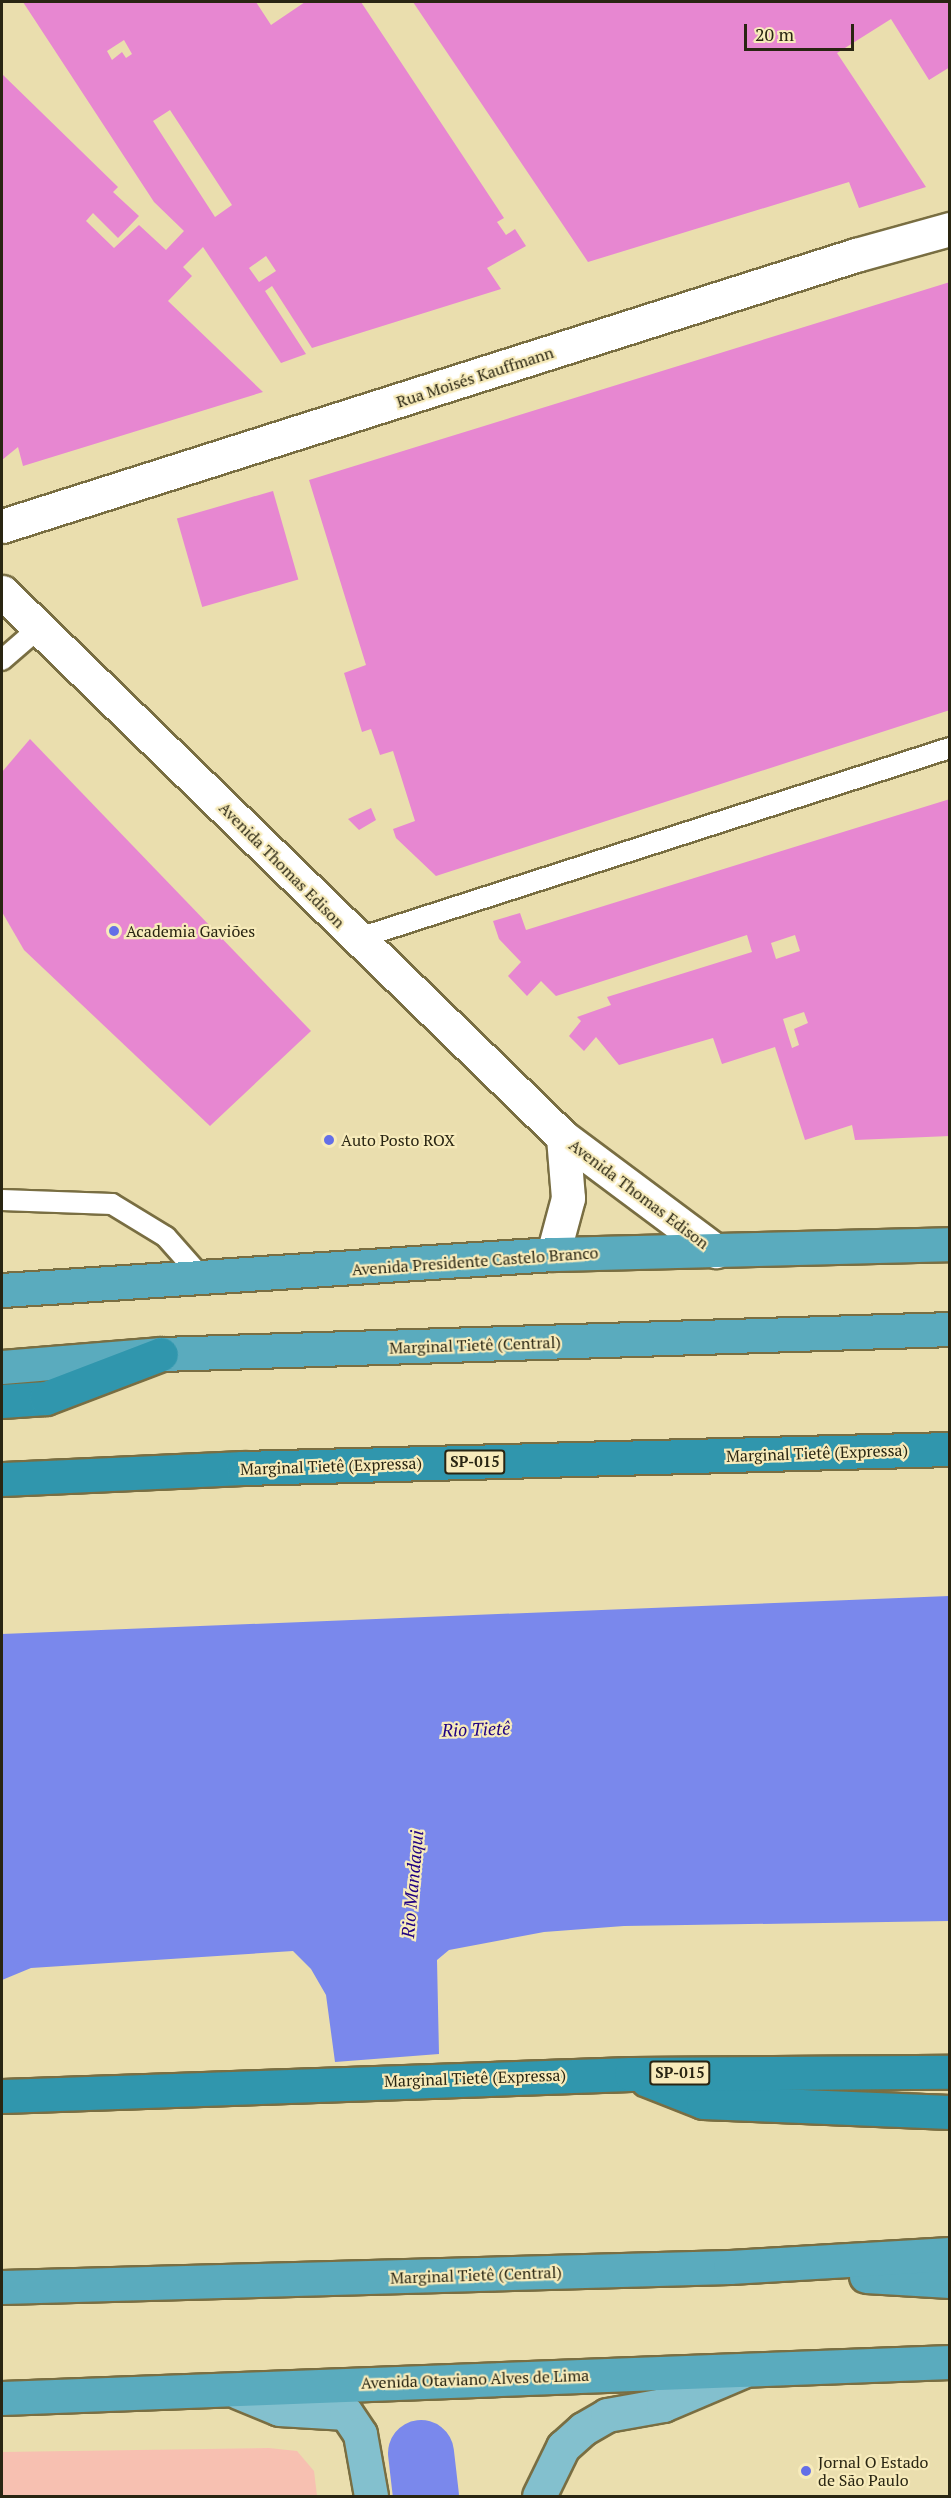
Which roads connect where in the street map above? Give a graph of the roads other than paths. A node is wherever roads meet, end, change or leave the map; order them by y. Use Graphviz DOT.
graph roads {
  1 [pos="950,229"];
  2 [pos="2,526"];
  3 [pos="4,600"];
  4 [pos="39,628"];
  5 [pos="2,660"];
  6 [pos="950,748"];
  7 [pos="356,939"];
  8 [pos="563,1137"];
  9 [pos="2,1200"];
  10 [pos="950,1244"];
  11 [pos="716,1251"];
  12 [pos="553,1254"];
  13 [pos="204,1280"];
  14 [pos="2,1290"];
  15 [pos="950,1329"];
  16 [pos="161,1354"];
  17 [pos="2,1367"];
  18 [pos="2,1401"];
  19 [pos="950,1449"];
  20 [pos="2,1479"];
  21 [pos="950,2072"];
  22 [pos="631,2074"];
  23 [pos="2,2096"];
  24 [pos="950,2112"];
  25 [pos="950,2254"];
  26 [pos="730,2267"];
  27 [pos="950,2281"];
  28 [pos="2,2287"];
  29 [pos="950,2362"];
  30 [pos="741,2372"];
  31 [pos="238,2392"];
  32 [pos="2,2398"];
  33 [pos="371,2496"];
  34 [pos="539,2496"];
  1 -- 2 [label="street, Rua Moisés Kauffmann"];
  3 -- 4 [label="street, Avenida Thomas Edison"];
  4 -- 5 [label="lane"];
  4 -- 7 [label="street, Avenida Thomas Edison"];
  6 -- 7 [label="lane"];
  7 -- 8 [label="street, Avenida Thomas Edison"];
  8 -- 11 [label="street, Avenida Thomas Edison"];
  8 -- 12 [label="street, Avenida Thomas Edison"];
  9 -- 13 [label="lane"];
  10 -- 11 [label="highway, Avenida Presidente Castelo Branco"];
  11 -- 12 [label="highway, Avenida Presidente Castelo Branco"];
  12 -- 13 [label="highway, Avenida Presidente Castelo Branco"];
  13 -- 14 [label="highway, Avenida Presidente Castelo Branco"];
  15 -- 16 [label="highway, Marginal Tietê (Central)"];
  16 -- 17 [label="highway, Marginal Tietê (Central)"];
  16 -- 18 [label="highway"];
  19 -- 20 [label="highway, Marginal Tietê (Expressa) / SP-015"];
  21 -- 22 [label="highway, Marginal Tietê (Expressa) / SP-015"];
  22 -- 23 [label="highway, Marginal Tietê (Expressa) / SP-015"];
  22 -- 24 [label="highway"];
  25 -- 26 [label="highway, Marginal Tietê (Central)"];
  26 -- 27 [label="highway"];
  26 -- 28 [label="highway, Marginal Tietê (Central)"];
  29 -- 30 [label="highway, Avenida Otaviano Alves de Lima"];
  30 -- 31 [label="highway, Avenida Otaviano Alves de Lima"];
  30 -- 34 [label="main road"];
  31 -- 32 [label="highway, Avenida Otaviano Alves de Lima"];
  31 -- 33 [label="main road"];
}
